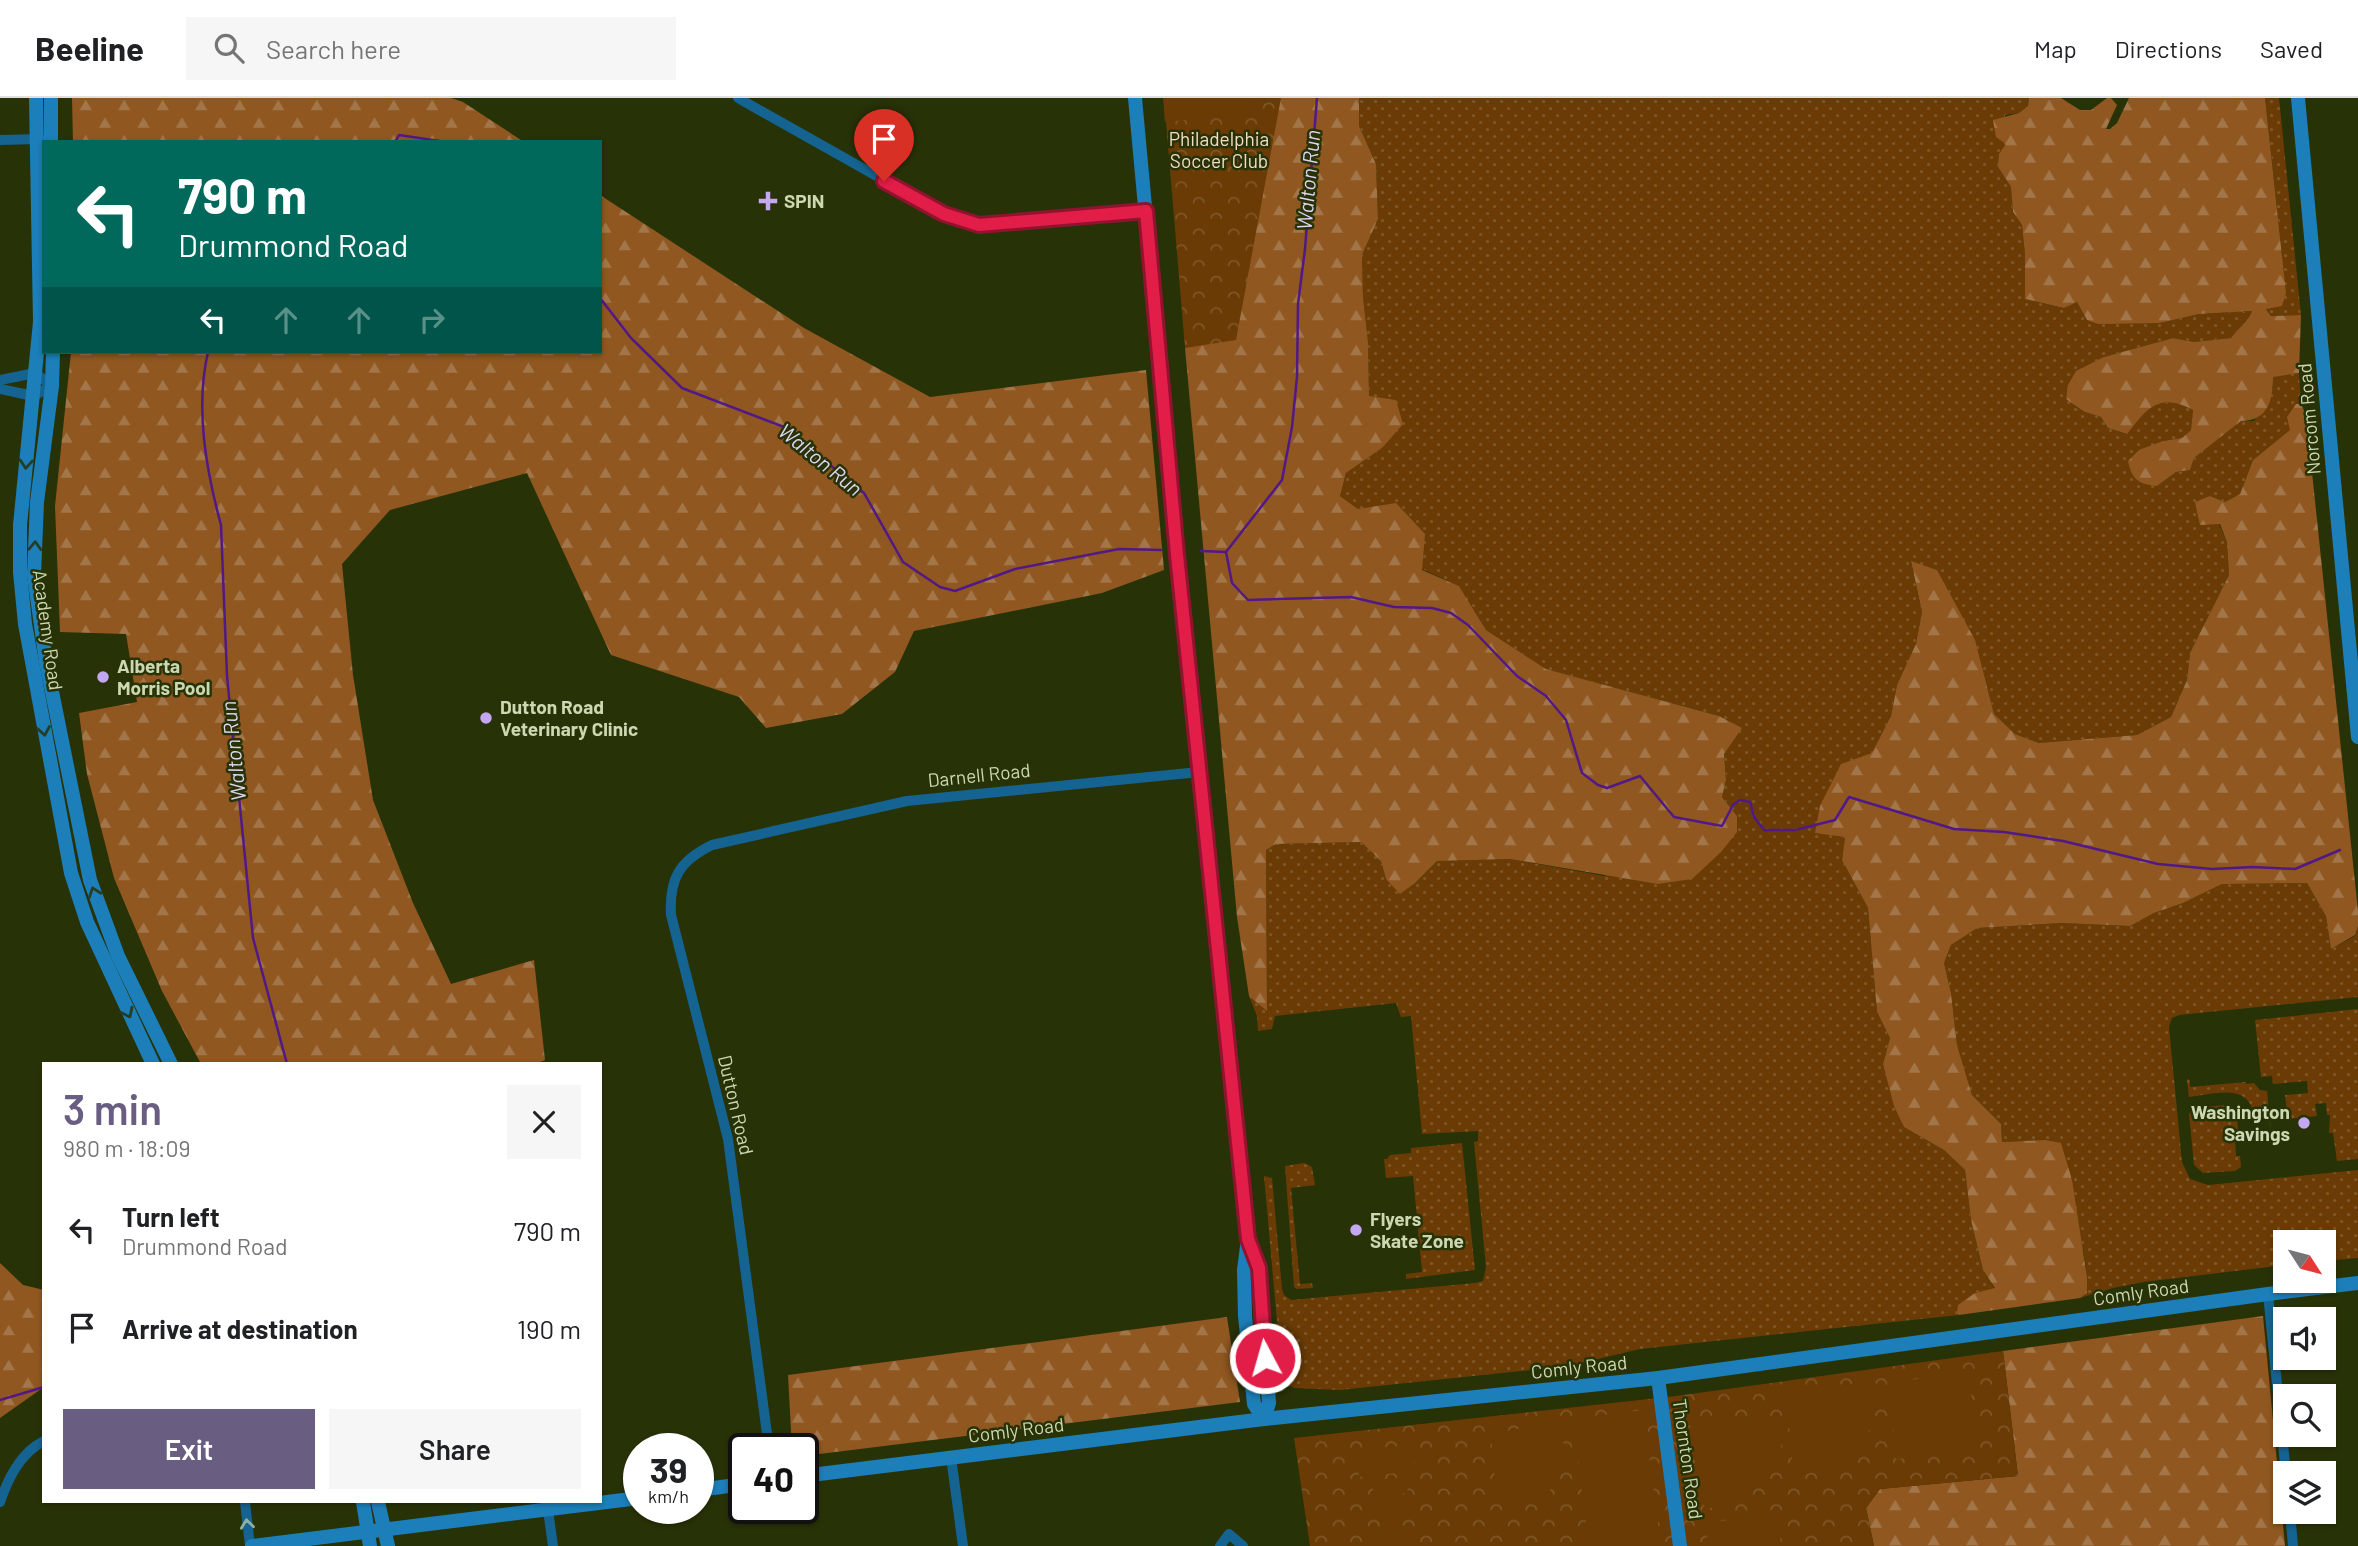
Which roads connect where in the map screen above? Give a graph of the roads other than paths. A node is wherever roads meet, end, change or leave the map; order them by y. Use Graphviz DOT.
graph roads {
  1 [pos="36,98"];
  2 [pos="51,98"];
  3 [pos="738,98"];
  4 [pos="1135,98"];
  5 [pos="2298,98"];
  6 [pos="0,140"];
  7 [pos="46,140"];
  8 [pos="1146,211"];
  9 [pos="42,261"];
  10 [pos="53,354"];
  11 [pos="35,373"];
  12 [pos="0,380"];
  13 [pos="52,386"];
  14 [pos="0,389"];
  15 [pos="33,396"];
  16 [pos="2358,737"];
  17 [pos="1199,772"];
  18 [pos="766,833"];
  19 [pos="152,1062"];
  20 [pos="170,1062"];
  21 [pos="2358,1283"];
  22 [pos="2268,1294"];
  23 [pos="1657,1378"];
  24 [pos="1264,1419"];
  25 [pos="767,1433"];
  26 [pos="42,1442"];
  27 [pos="951,1457"];
  28 [pos="2285,1461"];
  29 [pos="819,1474"];
  30 [pos="623,1500"];
  31 [pos="0,1502"];
  32 [pos="245,1503"];
  33 [pos="363,1503"];
  34 [pos="378,1503"];
  35 [pos="601,1503"];
  36 [pos="602,1503"];
  37 [pos="548,1510"];
  38 [pos="2291,1524"];
  39 [pos="384,1530"];
  40 [pos="368,1539"];
  41 [pos="251,1546"];
  42 [pos="388,1546"];
  43 [pos="553,1546"];
  44 [pos="963,1546"];
  45 [pos="1220,1546"];
  46 [pos="1243,1546"];
  47 [pos="1680,1546"];
  48 [pos="2293,1546"];
  1 -- 7 [label="street, Academy Road"];
  2 -- 7 [label="street, Academy Road"];
  3 -- 8 [label="street"];
  4 -- 8 [label="street"];
  5 -- 16 [label="street, Norcom Road"];
  6 -- 7 [label="street"];
  8 -- 17 [label="street"];
  9 -- 11 [label="street, Academy Road"];
  10 -- 13 [label="street, Academy Road"];
  11 -- 12 [label="street"];
  11 -- 13 [label="street"];
  11 -- 15 [label="street, Academy Road"];
  13 -- 15 [label="street"];
  20 -- 13 [label="street, Academy Road, one-way"];
  14 -- 15 [label="street"];
  15 -- 19 [label="street, Academy Road, one-way"];
  17 -- 18 [label="street, Darnell Road"];
  17 -- 24 [label="street"];
  18 -- 25 [label="street, Dutton Road"];
  21 -- 22 [label="street, Comly Road"];
  22 -- 23 [label="street, Comly Road"];
  22 -- 28 [label="street"];
  23 -- 24 [label="street, Comly Road"];
  23 -- 47 [label="street, Thornton Road"];
  24 -- 27 [label="street, Comly Road"];
  26 -- 31 [label="street"];
  27 -- 29 [label="street, Comly Road"];
  27 -- 44 [label="street"];
  30 -- 36 [label="street"];
  41 -- 32 [label="street, one-way"];
  33 -- 40 [label="street"];
  34 -- 39 [label="street"];
  35 -- 37 [label="street"];
  37 -- 39 [label="street"];
  37 -- 43 [label="street"];
  38 -- 48 [label="street"];
  39 -- 40 [label="street"];
  39 -- 42 [label="street"];
  40 -- 41 [label="street"];
  45 -- 46 [label="street"];
}
